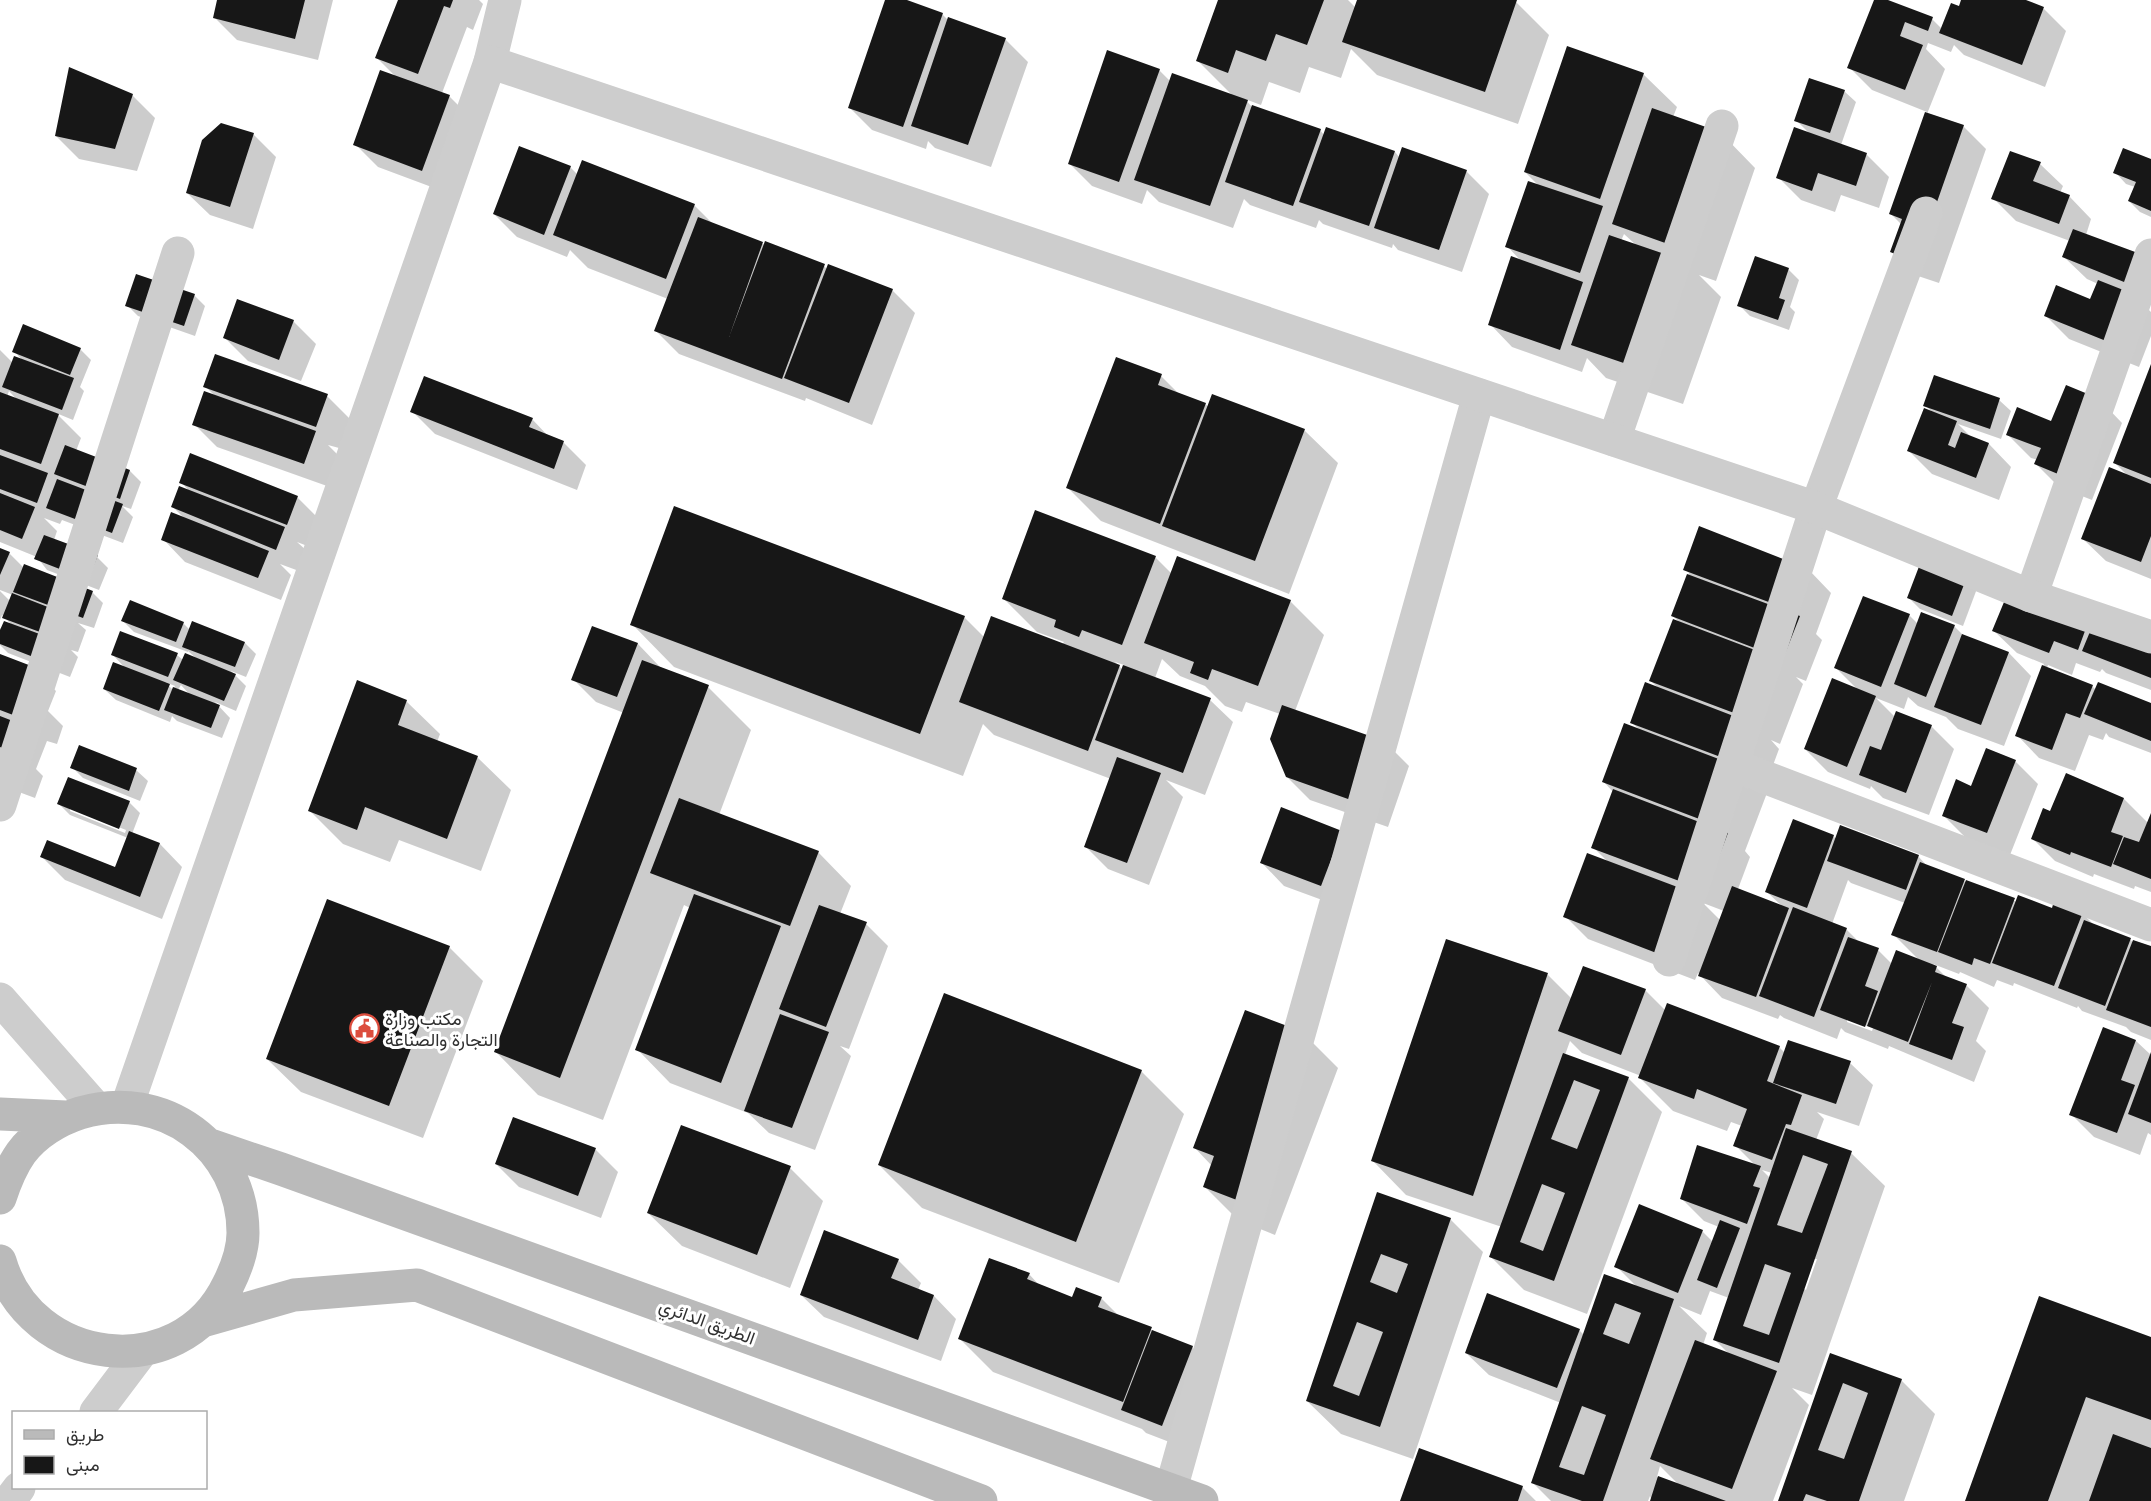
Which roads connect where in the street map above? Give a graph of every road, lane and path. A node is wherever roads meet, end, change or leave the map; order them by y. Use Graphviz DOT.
graph roads {
  1 [pos="505,0"];
  2 [pos="490,62"];
  3 [pos="1722,126"];
  4 [pos="1926,213"];
  5 [pos="178,253"];
  6 [pos="2151,255"];
  7 [pos="1479,395"];
  8 [pos="1614,440"];
  9 [pos="1816,508"];
  10 [pos="2031,596"];
  11 [pos="2151,637"];
  12 [pos="1733,765"];
  13 [pos="0,806"];
  14 [pos="2151,925"];
  15 [pos="1669,960"];
  16 [pos="0,999"];
  17 [pos="96,1110"];
  18 [pos="0,1114"];
  19 [pos="210,1145"];
  20 [pos="0,1198"];
  21 [pos="1,1273"];
  22 [pos="203,1321"];
  23 [pos="142,1351"];
  24 [pos="97,1411"];
  25 [pos="18,1489"];
  26 [pos="1171,1489"];
  27 [pos="9,1501"];
  28 [pos="981,1501"];
  29 [pos="1203,1501"];
  1 -- 2 [label="street"];
  2 -- 7 [label="street"];
  2 -- 17 [label="street"];
  3 -- 8 [label="street"];
  4 -- 9 [label="street"];
  5 -- 13 [label="street"];
  6 -- 10 [label="street"];
  7 -- 8 [label="street"];
  7 -- 26 [label="street"];
  8 -- 9 [label="street"];
  9 -- 10 [label="street"];
  9 -- 12 [label="street"];
  10 -- 11 [label="street"];
  12 -- 14 [label="street"];
  12 -- 15 [label="street"];
  16 -- 17 [label="street"];
  17 -- 18 [label="main road"];
  17 -- 19 [label="main road"];
  17 -- 20 [label="main road"];
  19 -- 22 [label="main road"];
  19 -- 26 [label="main road, الطريق الدائري"];
  21 -- 23 [label="main road"];
  22 -- 23 [label="main road"];
  22 -- 28 [label="main road"];
  23 -- 24 [label="street"];
  25 -- 27 [label="street"];
  26 -- 29 [label="main road, الطريق الدائري"];
}
